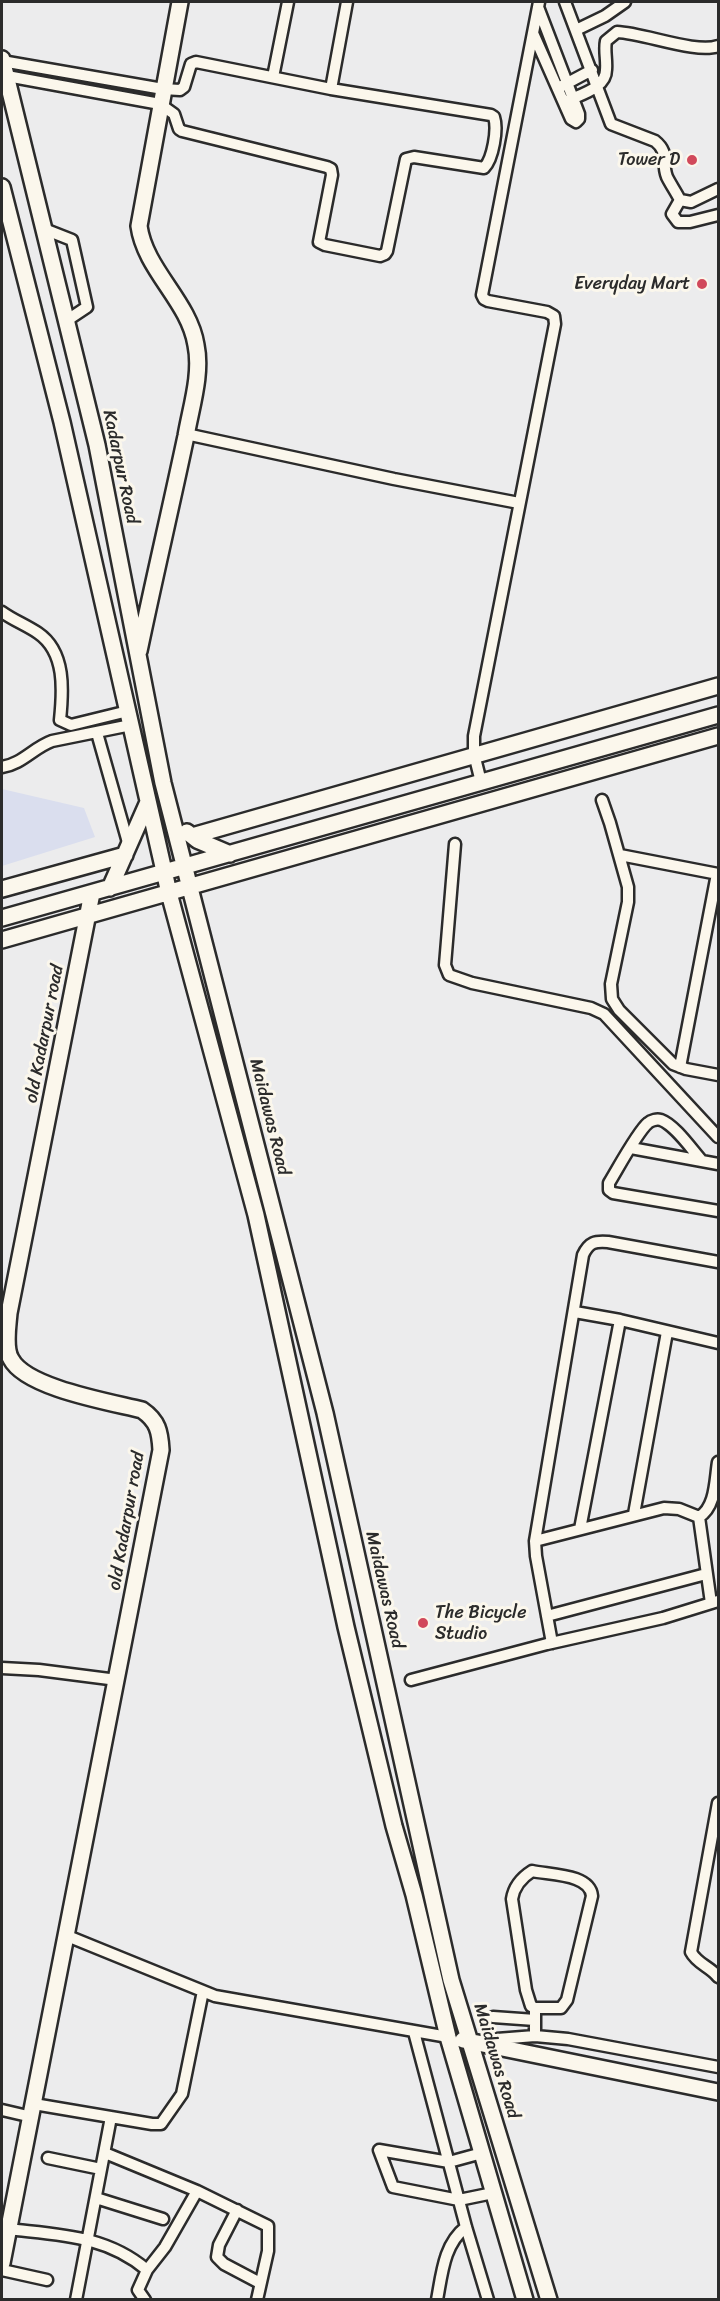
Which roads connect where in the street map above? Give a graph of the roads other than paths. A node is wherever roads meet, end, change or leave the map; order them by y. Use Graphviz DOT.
graph roads {
  1 [pos="180,2"];
  2 [pos="288,2"];
  3 [pos="346,2"];
  4 [pos="565,2"];
  5 [pos="625,2"];
  6 [pos="539,4"];
  7 [pos="576,30"];
  8 [pos="532,32"];
  9 [pos="718,46"];
  10 [pos="2,60"];
  11 [pos="51,69"];
  12 [pos="592,70"];
  13 [pos="7,76"];
  14 [pos="273,77"];
  15 [pos="102,78"];
  16 [pos="48,83"];
  17 [pos="561,86"];
  18 [pos="598,86"];
  19 [pos="331,89"];
  20 [pos="99,92"];
  21 [pos="161,97"];
  22 [pos="2,187"];
  23 [pos="718,189"];
  24 [pos="680,200"];
  25 [pos="718,215"];
  26 [pos="44,229"];
  27 [pos="66,321"];
  28 [pos="89,413"];
  29 [pos="62,422"];
  30 [pos="186,434"];
  31 [pos="519,502"];
  32 [pos="2,612"];
  33 [pos="138,657"];
  34 [pos="718,686"];
  35 [pos="718,715"];
  36 [pos="130,718"];
  37 [pos="99,732"];
  38 [pos="718,736"];
  39 [pos="474,754"];
  40 [pos="2,767"];
  41 [pos="481,782"];
  42 [pos="602,800"];
  43 [pos="148,802"];
  44 [pos="171,814"];
  45 [pos="192,836"];
  46 [pos="455,844"];
  47 [pos="127,851"];
  48 [pos="230,854"];
  49 [pos="620,855"];
  50 [pos="184,868"];
  51 [pos="164,872"];
  52 [pos="718,874"];
  53 [pos="189,886"];
  54 [pos="110,888"];
  55 [pos="2,889"];
  56 [pos="92,893"];
  57 [pos="169,893"];
  58 [pos="88,916"];
  59 [pos="2,918"];
  60 [pos="2,940"];
  61 [pos="680,1067"];
  62 [pos="718,1075"];
  63 [pos="718,1137"];
  64 [pos="632,1148"];
  65 [pos="702,1161"];
  66 [pos="718,1164"];
  67 [pos="718,1211"];
  68 [pos="718,1262"];
  69 [pos="575,1312"];
  70 [pos="620,1320"];
  71 [pos="667,1332"];
  72 [pos="718,1343"];
  73 [pos="718,1462"];
  74 [pos="634,1514"];
  75 [pos="699,1517"];
  76 [pos="579,1529"];
  77 [pos="535,1540"];
  78 [pos="706,1574"];
  79 [pos="715,1602"];
  80 [pos="547,1616"];
  81 [pos="552,1643"];
  82 [pos="2,1668"];
  83 [pos="117,1680"];
  84 [pos="411,1680"];
  85 [pos="718,1803"];
  86 [pos="65,1935"];
  87 [pos="718,1977"];
  88 [pos="203,1991"];
  89 [pos="535,2008"];
  90 [pos="494,2017"];
  91 [pos="535,2020"];
  92 [pos="414,2032"];
  93 [pos="535,2036"];
  94 [pos="448,2037"];
  95 [pos="497,2039"];
  96 [pos="469,2042"];
  97 [pos="718,2067"];
  98 [pos="718,2092"];
  99 [pos="2,2110"];
  100 [pos="33,2110"];
  101 [pos="111,2117"];
  102 [pos="105,2153"];
  103 [pos="482,2153"];
  104 [pos="48,2157"];
  105 [pos="449,2162"];
  106 [pos="101,2169"];
  107 [pos="197,2191"];
  108 [pos="493,2193"];
  109 [pos="96,2198"];
  110 [pos="459,2200"];
  111 [pos="237,2210"];
  112 [pos="164,2219"];
  113 [pos="466,2227"];
  114 [pos="8,2229"];
  115 [pos="88,2239"];
  116 [pos="2,2263"];
  117 [pos="2,2270"];
  118 [pos="147,2270"];
  119 [pos="46,2280"];
  120 [pos="260,2283"];
  121 [pos="76,2300"];
  122 [pos="145,2300"];
  123 [pos="257,2300"];
  124 [pos="437,2300"];
  125 [pos="488,2300"];
  126 [pos="525,2300"];
  127 [pos="549,2300"];
  1 -- 21 [label="street"];
  2 -- 14 [label="street"];
  3 -- 19 [label="street"];
  4 -- 7 [label="street"];
  5 -- 7 [label="street"];
  6 -- 8 [label="street"];
  6 -- 17 [label="street"];
  7 -- 12 [label="street"];
  8 -- 17 [label="street"];
  8 -- 31 [label="street"];
  9 -- 18 [label="street"];
  10 -- 11 [label="street"];
  10 -- 13 [label="street, Kadarpur Road"];
  11 -- 15 [label="street"];
  11 -- 16 [label="street"];
  12 -- 17 [label="street"];
  12 -- 18 [label="street"];
  13 -- 16 [label="street"];
  13 -- 26 [label="street, Kadarpur Road"];
  14 -- 19 [label="street"];
  14 -- 21 [label="street"];
  15 -- 20 [label="street"];
  15 -- 21 [label="street"];
  16 -- 20 [label="street"];
  17 -- 18 [label="street"];
  18 -- 24 [label="street"];
  19 -- 21 [label="street"];
  20 -- 21 [label="street"];
  21 -- 30 [label="street"];
  22 -- 29 [label="street"];
  23 -- 24 [label="street"];
  24 -- 25 [label="street"];
  26 -- 27 [label="street, Kadarpur Road"];
  26 -- 27 [label="street"];
  27 -- 28 [label="street, Kadarpur Road"];
  28 -- 29 [label="street"];
  28 -- 33 [label="street, Kadarpur Road"];
  29 -- 36 [label="street"];
  30 -- 31 [label="street"];
  30 -- 33 [label="street"];
  31 -- 39 [label="street"];
  32 -- 36 [label="street"];
  33 -- 44 [label="street, Kadarpur Road"];
  34 -- 39 [label="street"];
  35 -- 41 [label="street"];
  36 -- 37 [label="street"];
  36 -- 43 [label="street"];
  37 -- 40 [label="street"];
  37 -- 47 [label="street"];
  38 -- 53 [label="street"];
  39 -- 41 [label="street"];
  39 -- 45 [label="street"];
  41 -- 48 [label="street"];
  42 -- 49 [label="street"];
  43 -- 47 [label="street"];
  43 -- 51 [label="street"];
  44 -- 45 [label="street"];
  44 -- 50 [label="street, Kadarpur Road"];
  45 -- 48 [label="street"];
  46 -- 63 [label="street"];
  47 -- 54 [label="street"];
  47 -- 55 [label="street"];
  48 -- 50 [label="street"];
  49 -- 52 [label="street"];
  49 -- 61 [label="street"];
  50 -- 51 [label="street"];
  50 -- 53 [label="street, Kadarpur Road"];
  51 -- 54 [label="street"];
  51 -- 57 [label="street"];
  52 -- 61 [label="street"];
  53 -- 57 [label="street"];
  53 -- 96 [label="street, Maidawas Road"];
  54 -- 56 [label="street"];
  56 -- 58 [label="street, old Kadarpur road"];
  56 -- 59 [label="street"];
  57 -- 58 [label="street"];
  57 -- 94 [label="street, Maidawas Road"];
  58 -- 60 [label="street"];
  58 -- 83 [label="street, old Kadarpur road"];
  61 -- 62 [label="street"];
  64 -- 65 [label="street"];
  64 -- 65 [label="street"];
  64 -- 67 [label="street"];
  65 -- 66 [label="street"];
  68 -- 69 [label="street"];
  69 -- 70 [label="street"];
  69 -- 77 [label="street"];
  70 -- 71 [label="street"];
  70 -- 76 [label="street"];
  71 -- 72 [label="street"];
  71 -- 74 [label="street"];
  73 -- 75 [label="street"];
  74 -- 75 [label="street"];
  74 -- 76 [label="street"];
  75 -- 78 [label="street"];
  76 -- 77 [label="street"];
  77 -- 80 [label="street"];
  78 -- 79 [label="street"];
  78 -- 80 [label="street"];
  79 -- 81 [label="street"];
  80 -- 81 [label="street"];
  81 -- 84 [label="street"];
  82 -- 83 [label="street"];
  83 -- 86 [label="street, old Kadarpur road"];
  85 -- 87 [label="street"];
  86 -- 88 [label="street"];
  86 -- 100 [label="street, old Kadarpur road"];
  88 -- 92 [label="street"];
  88 -- 101 [label="street"];
  89 -- 89 [label="street"];
  89 -- 91 [label="street"];
  90 -- 91 [label="street"];
  91 -- 93 [label="street"];
  92 -- 94 [label="street"];
  92 -- 105 [label="street"];
  93 -- 95 [label="street"];
  93 -- 97 [label="street"];
  94 -- 96 [label="street"];
  94 -- 103 [label="street, Maidawas Road"];
  96 -- 98 [label="street"];
  96 -- 127 [label="street, Maidawas Road"];
  99 -- 100 [label="street"];
  100 -- 101 [label="street"];
  100 -- 114 [label="street, old Kadarpur road"];
  101 -- 102 [label="street"];
  102 -- 106 [label="street"];
  102 -- 107 [label="street"];
  103 -- 105 [label="street"];
  103 -- 108 [label="street, Maidawas Road"];
  104 -- 106 [label="street"];
  105 -- 110 [label="street"];
  105 -- 110 [label="street"];
  106 -- 109 [label="street"];
  107 -- 111 [label="street"];
  107 -- 118 [label="street"];
  108 -- 110 [label="street"];
  108 -- 126 [label="street, Maidawas Road"];
  109 -- 112 [label="street"];
  109 -- 115 [label="street"];
  110 -- 113 [label="street"];
  111 -- 120 [label="street"];
  111 -- 120 [label="street"];
  113 -- 124 [label="street"];
  113 -- 125 [label="street"];
  114 -- 115 [label="street"];
  114 -- 116 [label="street, old Kadarpur road"];
  115 -- 118 [label="street"];
  115 -- 121 [label="street"];
  117 -- 119 [label="street"];
  118 -- 122 [label="street"];
  120 -- 123 [label="street"];
}
